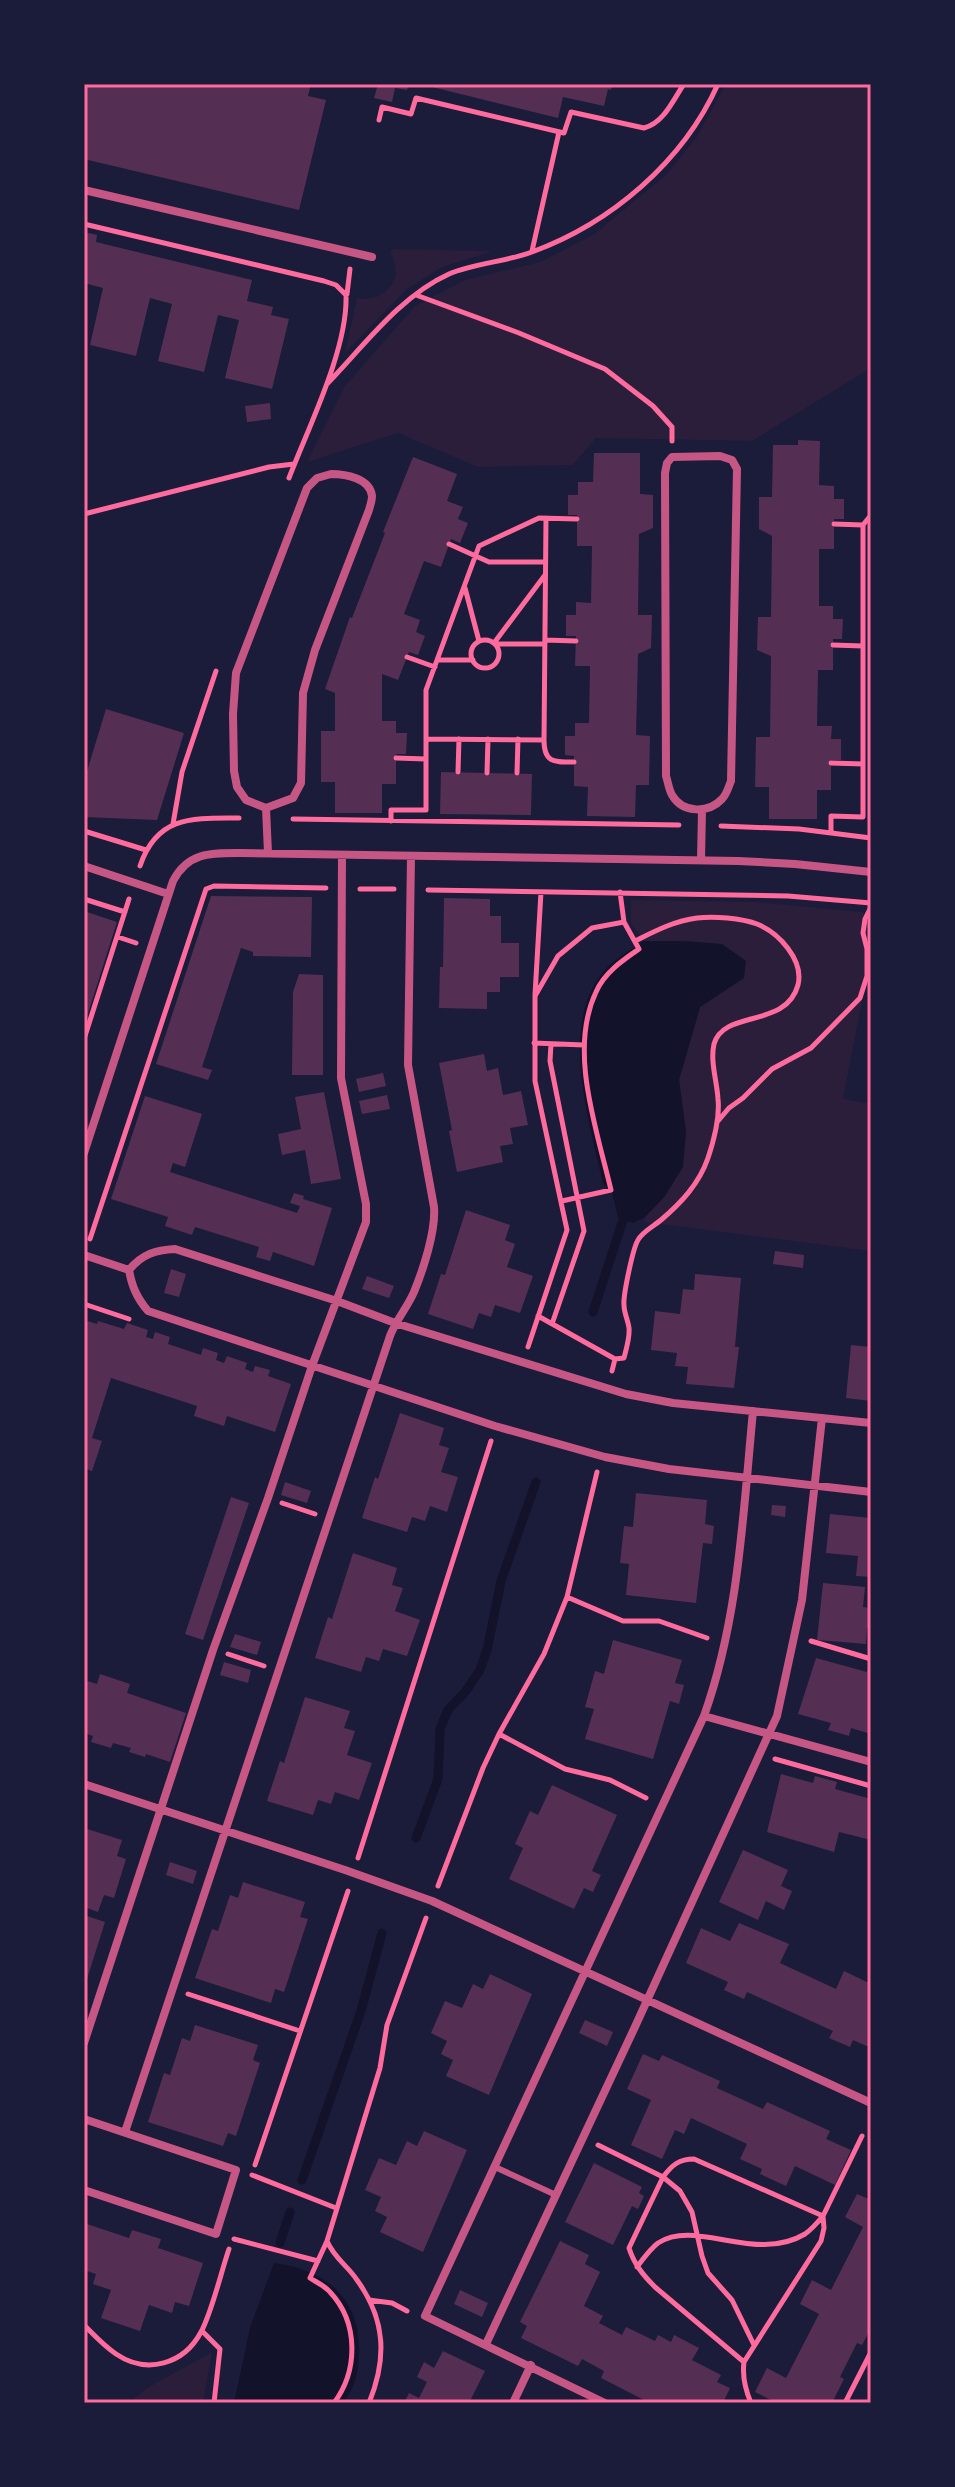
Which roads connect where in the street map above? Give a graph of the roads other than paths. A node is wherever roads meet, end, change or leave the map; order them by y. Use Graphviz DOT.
graph roads {
  1 [pos="84,190"];
  2 [pos="372,257"];
  3 [pos="266,808"];
  4 [pos="702,810"];
  5 [pos="268,853"];
  6 [pos="342,855"];
  7 [pos="411,856"];
  8 [pos="701,860"];
  9 [pos="84,866"];
  10 [pos="871,872"];
  11 [pos="168,894"];
  12 [pos="84,1153"];
  13 [pos="84,1255"];
  14 [pos="129,1270"];
  15 [pos="337,1301"];
  16 [pos="395,1323"];
  17 [pos="312,1366"];
  18 [pos="374,1386"];
  19 [pos="753,1411"];
  20 [pos="822,1418"];
  21 [pos="871,1423"];
  22 [pos="746,1478"];
  23 [pos="814,1486"];
  24 [pos="871,1492"];
  25 [pos="704,1716"];
  26 [pos="770,1734"];
  27 [pos="871,1762"];
  28 [pos="84,1784"];
  29 [pos="161,1810"];
  30 [pos="226,1831"];
  31 [pos="585,1972"];
  32 [pos="648,1999"];
  33 [pos="84,2043"];
  34 [pos="871,2103"];
  35 [pos="84,2119"];
  36 [pos="125,2132"];
  37 [pos="495,2167"];
  38 [pos="84,2190"];
  39 [pos="556,2195"];
  40 [pos="486,2344"];
  41 [pos="531,2365"];
  42 [pos="513,2403"];
  43 [pos="605,2403"];
  1 -- 2 [label="street"];
  3 -- 3 [label="street"];
  3 -- 5 [label="street"];
  4 -- 4 [label="street"];
  4 -- 8 [label="street"];
  5 -- 6 [label="street"];
  5 -- 11 [label="street"];
  6 -- 7 [label="street"];
  6 -- 15 [label="street"];
  7 -- 8 [label="street"];
  7 -- 16 [label="street"];
  8 -- 10 [label="street"];
  9 -- 11 [label="street"];
  11 -- 12 [label="street"];
  13 -- 14 [label="street"];
  14 -- 15 [label="street"];
  14 -- 17 [label="street"];
  15 -- 16 [label="street"];
  15 -- 17 [label="street"];
  16 -- 18 [label="street"];
  16 -- 19 [label="street"];
  17 -- 18 [label="street"];
  17 -- 29 [label="street"];
  18 -- 22 [label="street"];
  18 -- 30 [label="street"];
  19 -- 20 [label="street"];
  19 -- 22 [label="street"];
  20 -- 21 [label="street"];
  20 -- 23 [label="street"];
  22 -- 23 [label="street"];
  22 -- 25 [label="street"];
  23 -- 24 [label="street"];
  23 -- 26 [label="street"];
  25 -- 26 [label="street"];
  25 -- 31 [label="street"];
  26 -- 27 [label="street"];
  26 -- 32 [label="street"];
  28 -- 29 [label="street"];
  29 -- 30 [label="street"];
  29 -- 33 [label="street"];
  30 -- 31 [label="street"];
  30 -- 36 [label="street"];
  31 -- 32 [label="street"];
  31 -- 37 [label="street"];
  32 -- 34 [label="street"];
  32 -- 39 [label="street"];
  35 -- 36 [label="street"];
  36 -- 38 [label="street"];
  37 -- 39 [label="lane"];
  37 -- 40 [label="street"];
  39 -- 40 [label="street"];
  40 -- 41 [label="street"];
  41 -- 42 [label="street"];
  41 -- 43 [label="street"];
}
